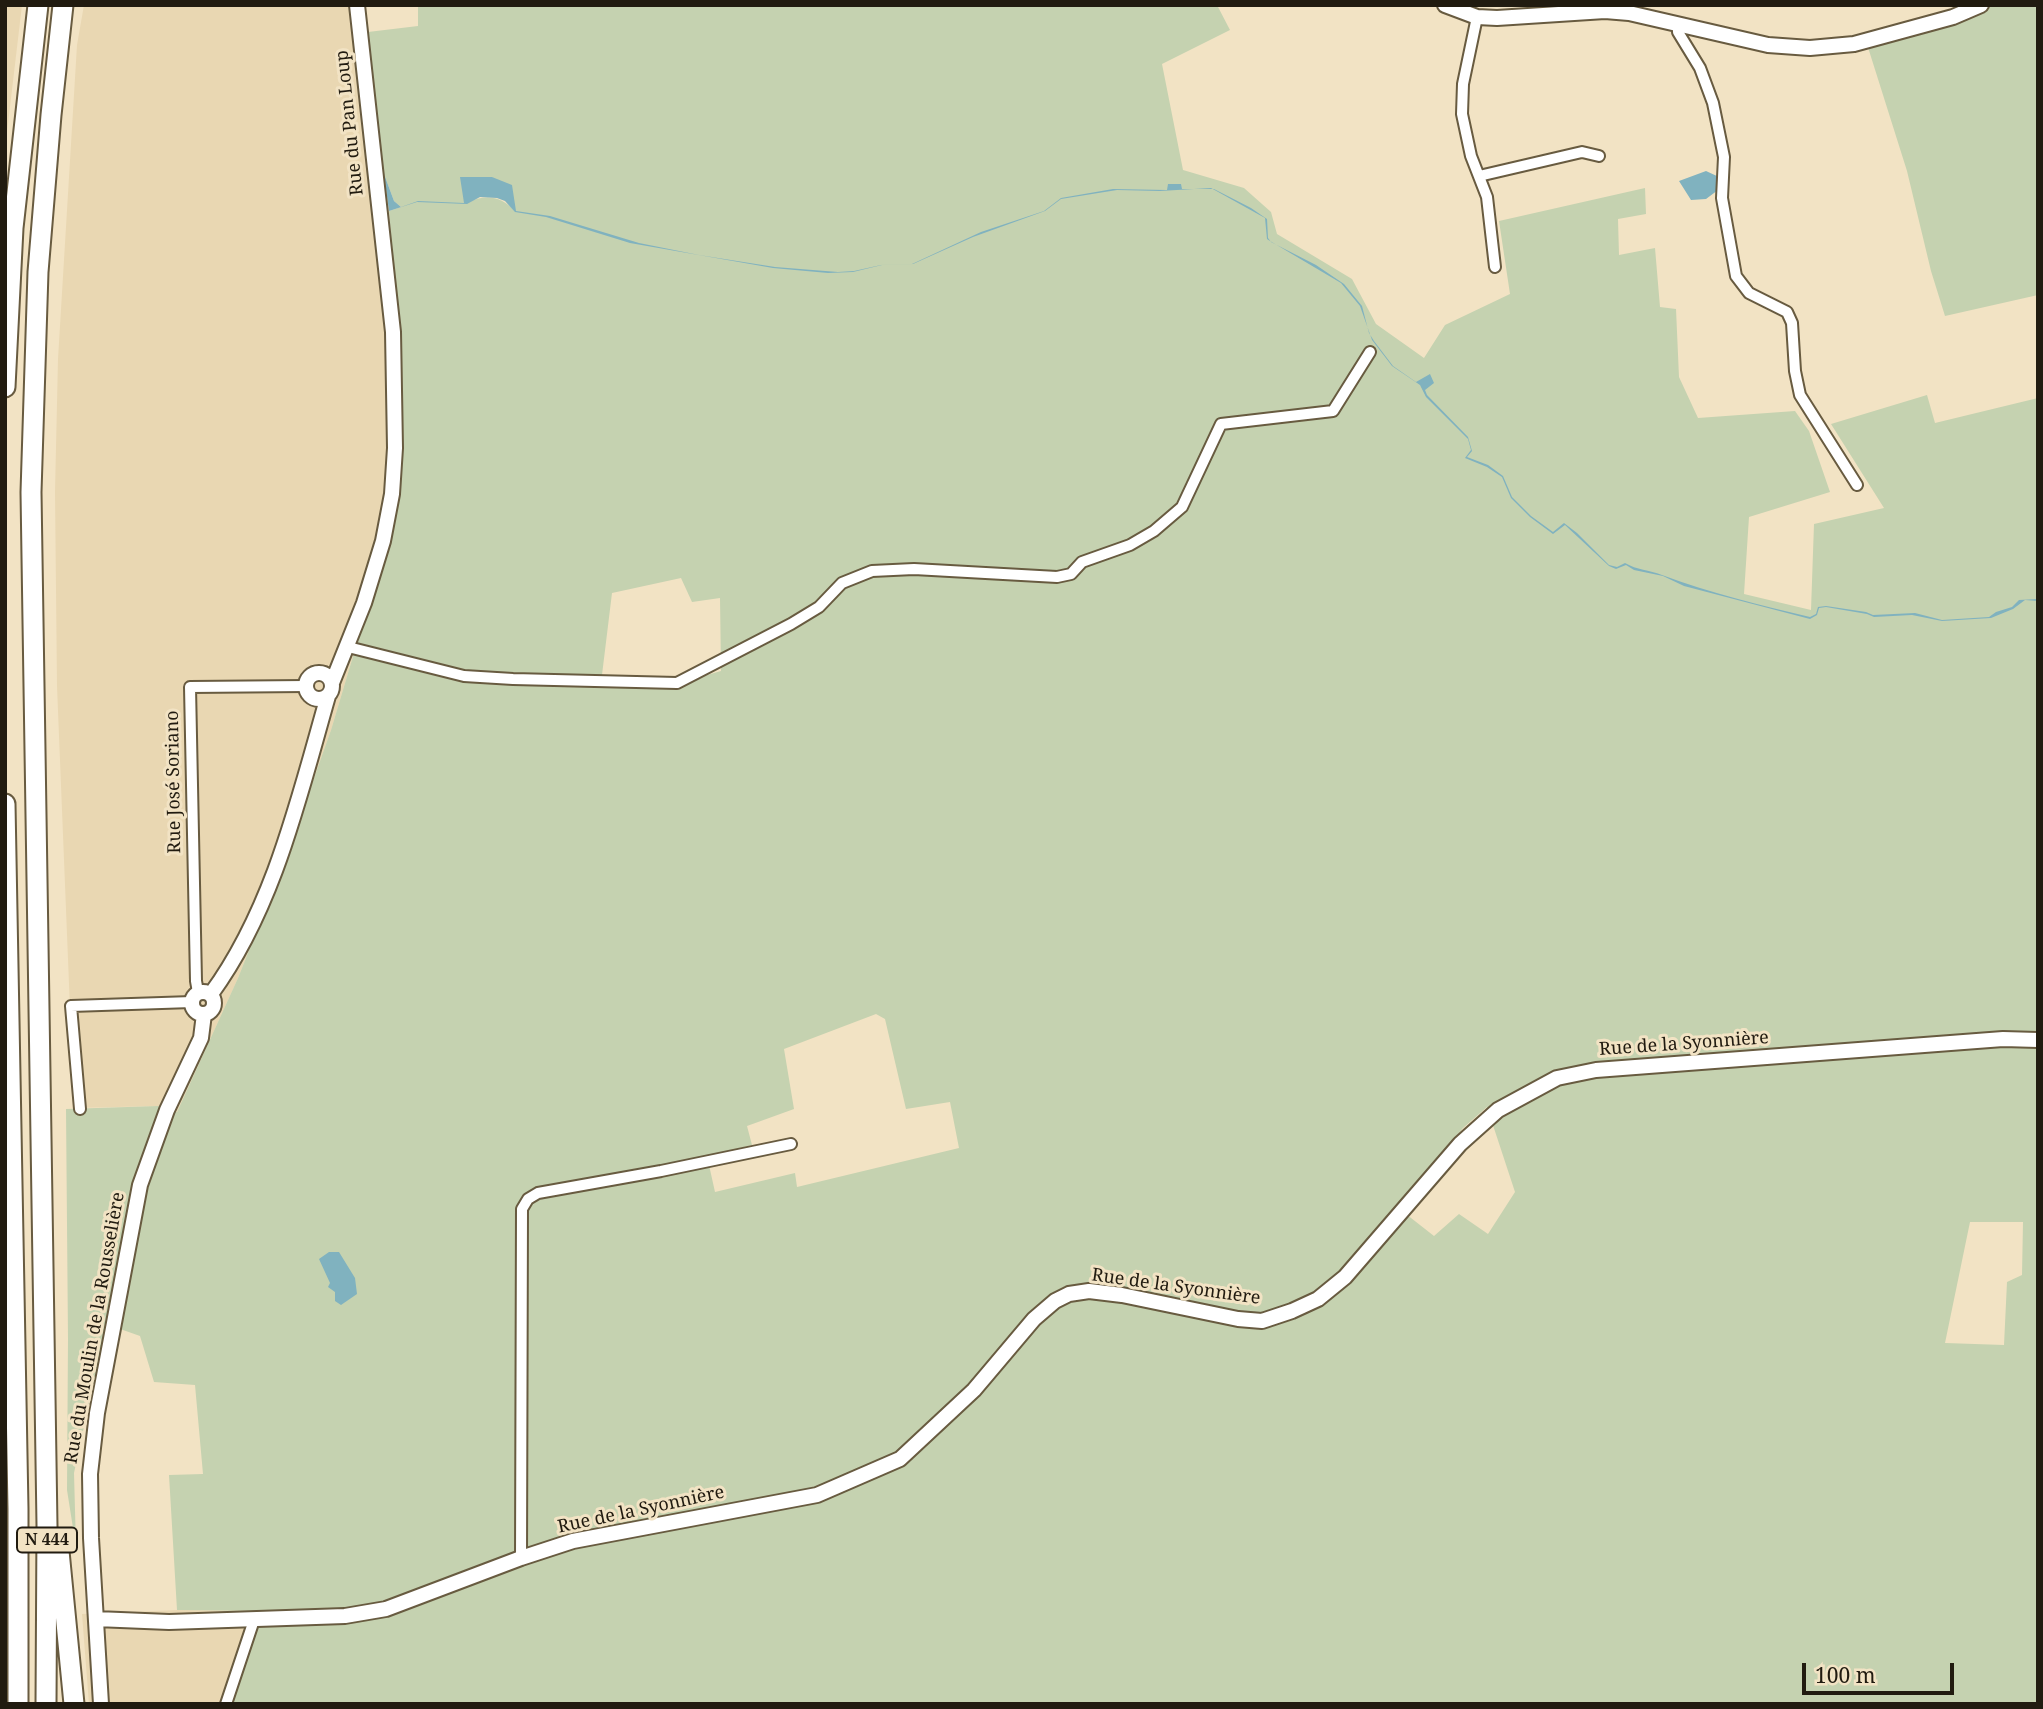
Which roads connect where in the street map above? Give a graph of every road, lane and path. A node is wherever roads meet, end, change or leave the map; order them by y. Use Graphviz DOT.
graph roads {
  1 [pos="38,5"];
  2 [pos="64,5"];
  3 [pos="357,5"];
  4 [pos="1445,5"];
  5 [pos="1981,5"];
  6 [pos="1630,9"];
  7 [pos="1477,17"];
  8 [pos="1678,24"];
  9 [pos="1599,156"];
  10 [pos="1479,176"];
  11 [pos="1495,267"];
  12 [pos="1370,352"];
  13 [pos="5,387"];
  14 [pos="1857,485"];
  15 [pos="348,647"];
  16 [pos="319,672"];
  17 [pos="330,689"];
  18 [pos="309,692"];
  19 [pos="315,744"];
  20 [pos="5,804"];
  21 [pos="200,996"];
  22 [pos="204,1014"];
  23 [pos="2038,1040"];
  24 [pos="80,1109"];
  25 [pos="791,1143"];
  26 [pos="44,1377"];
  27 [pos="18,1487"];
  28 [pos="521,1558"];
  29 [pos="5,1578"];
  30 [pos="96,1619"];
  31 [pos="254,1620"];
  32 [pos="18,1704"];
  33 [pos="46,1704"];
  34 [pos="74,1704"];
  35 [pos="102,1704"];
  36 [pos="226,1704"];
  1 -- 13 [label="highway"];
  2 -- 26 [label="highway, N 444"];
  3 -- 15 [label="street, Rue du Pan Loup"];
  4 -- 7 [label="street"];
  5 -- 8 [label="street"];
  6 -- 7 [label="street"];
  6 -- 8 [label="street"];
  7 -- 10 [label="street"];
  8 -- 14 [label="street"];
  9 -- 10 [label="street"];
  10 -- 11 [label="street"];
  12 -- 15 [label="street"];
  15 -- 16 [label="street"];
  15 -- 17 [label="street"];
  16 -- 17 [label="street"];
  16 -- 18 [label="street"];
  17 -- 18 [label="street"];
  17 -- 19 [label="street"];
  18 -- 19 [label="street"];
  18 -- 21 [label="street, Rue José Soriano"];
  19 -- 21 [label="street"];
  20 -- 27 [label="highway, N 444"];
  21 -- 22 [label="street"];
  21 -- 22 [label="street, Rue du Moulin de la Rousselière"];
  21 -- 24 [label="street"];
  22 -- 30 [label="street, Rue du Moulin de la Rousselière"];
  23 -- 28 [label="street, Rue de la Syonnière"];
  25 -- 28 [label="street"];
  26 -- 33 [label="highway, N 444"];
  26 -- 34 [label="highway"];
  27 -- 29 [label="highway"];
  27 -- 32 [label="highway, N 444"];
  28 -- 31 [label="street, Rue de la Syonnière"];
  30 -- 31 [label="street, Rue de la Syonnière"];
  30 -- 35 [label="street, Rue du Moulin de la Rousselière"];
  31 -- 36 [label="street"];
}
